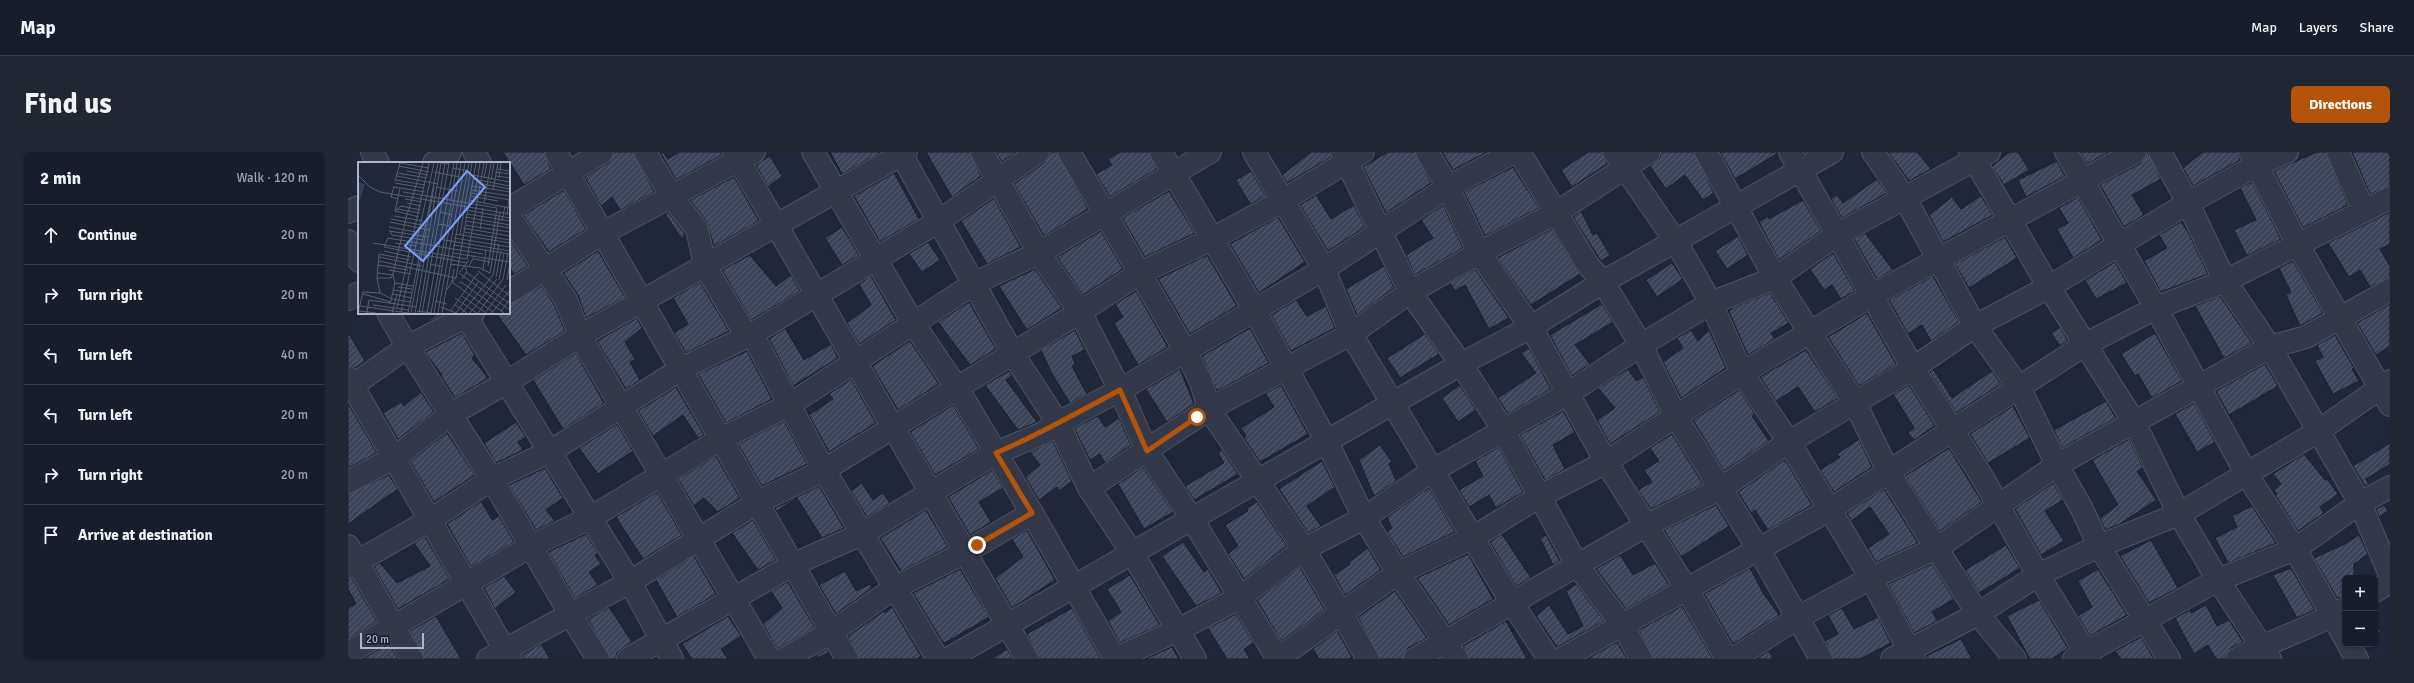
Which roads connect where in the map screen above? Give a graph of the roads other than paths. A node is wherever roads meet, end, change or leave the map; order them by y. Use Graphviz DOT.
graph roads {
  1 [pos="372,152"];
  2 [pos="450,152"];
  3 [pos="474,152"];
  4 [pos="556,152"];
  5 [pos="602,152"];
  6 [pos="645,152"];
  7 [pos="813,152"];
  8 [pos="982,152"];
  9 [pos="1038,152"];
  10 [pos="1069,152"];
  11 [pos="1161,152"];
  12 [pos="1210,152"];
  13 [pos="1254,152"];
  14 [pos="1427,152"];
  15 [pos="1514,152"];
  16 [pos="1519,152"];
  17 [pos="1649,152"];
  18 [pos="1706,152"];
  19 [pos="1832,152"];
  20 [pos="1873,152"];
  21 [pos="2066,152"];
  22 [pos="2135,152"];
  23 [pos="2160,152"];
  24 [pos="2287,152"];
  25 [pos="2338,152"];
  26 [pos="903,153"];
  27 [pos="742,155"];
  28 [pos="1351,155"];
  29 [pos="1978,155"];
  30 [pos="2254,159"];
  31 [pos="1619,160"];
  32 [pos="1796,161"];
  33 [pos="377,162"];
  34 [pos="435,162"];
  35 [pos="479,162"];
  36 [pos="567,172"];
  37 [pos="1172,175"];
  38 [pos="998,180"];
  39 [pos="2082,180"];
  40 [pos="1448,188"];
  41 [pos="836,191"];
  42 [pos="671,196"];
  43 [pos="1905,198"];
  44 [pos="2390,198"];
  45 [pos="1282,201"];
  46 [pos="2188,203"];
  47 [pos="1735,206"];
  48 [pos="358,207"];
  49 [pos="510,209"];
  50 [pos="2364,211"];
  51 [pos="348,212"];
  52 [pos="1104,213"];
  53 [pos="1556,213"];
  54 [pos="510,217"];
  55 [pos="2011,220"];
  56 [pos="939,221"];
  57 [pos="777,225"];
  58 [pos="1382,231"];
  59 [pos="603,233"];
  60 [pos="1838,234"];
  61 [pos="1212,238"];
  62 [pos="348,241"];
  63 [pos="1676,242"];
  64 [pos="2118,245"];
  65 [pos="2298,245"];
  66 [pos="1479,252"];
  67 [pos="1039,253"];
  68 [pos="358,259"];
  69 [pos="876,259"];
  70 [pos="1940,259"];
  71 [pos="705,266"];
  72 [pos="1324,269"];
  73 [pos="546,271"];
  74 [pos="1140,273"];
  75 [pos="1775,278"];
  76 [pos="2225,281"];
  77 [pos="1603,282"];
  78 [pos="975,283"];
  79 [pos="2049,287"];
  80 [pos="2390,290"];
  81 [pos="510,291"];
  82 [pos="1410,292"];
  83 [pos="358,294"];
  84 [pos="816,294"];
  85 [pos="1872,296"];
  86 [pos="348,299"];
  87 [pos="642,300"];
  88 [pos="1711,303"];
  89 [pos="2156,308"];
  90 [pos="1255,311"];
  91 [pos="1080,312"];
  92 [pos="389,314"];
  93 [pos="468,314"];
  94 [pos="2340,317"];
  95 [pos="913,323"];
  96 [pos="1975,326"];
  97 [pos="1531,327"];
  98 [pos="752,334"];
  99 [pos="1350,334"];
  100 [pos="1810,335"];
  101 [pos="580,336"];
  102 [pos="1641,344"];
  103 [pos="2086,344"];
  104 [pos="407,347"];
  105 [pos="2270,347"];
  106 [pos="1186,352"];
  107 [pos="1013,354"];
  108 [pos="855,361"];
  109 [pos="1461,364"];
  110 [pos="1913,368"];
  111 [pos="682,369"];
  112 [pos="1287,369"];
  113 [pos="1742,373"];
  114 [pos="507,382"];
  115 [pos="350,385"];
  116 [pos="2200,386"];
  117 [pos="957,388"];
  118 [pos="2020,389"];
  119 [pos="1120,390"];
  120 [pos="2387,390"];
  121 [pos="1569,393"];
  122 [pos="1854,401"];
  123 [pos="1394,404"];
  124 [pos="789,405"];
  125 [pos="621,406"];
  126 [pos="1209,409"];
  127 [pos="450,415"];
  128 [pos="1676,417"];
  129 [pos="2134,422"];
  130 [pos="1058,423"];
  131 [pos="893,427"];
  132 [pos="1504,431"];
  133 [pos="1953,432"];
  134 [pos="2317,432"];
  135 [pos="721,439"];
  136 [pos="1327,442"];
  137 [pos="1788,442"];
  138 [pos="551,450"];
  139 [pos="1147,451"];
  140 [pos="996,453"];
  141 [pos="394,458"];
  142 [pos="1606,462"];
  143 [pos="2057,465"];
  144 [pos="824,470"];
  145 [pos="1432,471"];
  146 [pos="1889,473"];
  147 [pos="661,475"];
  148 [pos="2247,475"];
  149 [pos="492,479"];
  150 [pos="1259,480"];
  151 [pos="348,482"];
  152 [pos="2390,487"];
  153 [pos="1089,488"];
  154 [pos="1720,489"];
  155 [pos="932,493"];
  156 [pos="1540,496"];
  157 [pos="758,502"];
  158 [pos="2360,503"];
  159 [pos="1998,506"];
  160 [pos="1829,510"];
  161 [pos="1032,513"];
  162 [pos="2178,514"];
  163 [pos="590,518"];
  164 [pos="1192,518"];
  165 [pos="1364,518"];
  166 [pos="430,520"];
  167 [pos="1645,526"];
  168 [pos="862,534"];
  169 [pos="1474,537"];
  170 [pos="698,538"];
  171 [pos="532,546"];
  172 [pos="2099,546"];
  173 [pos="1937,548"];
  174 [pos="2295,548"];
  175 [pos="1304,549"];
  176 [pos="1759,550"];
  177 [pos="964,553"];
  178 [pos="1132,553"];
  179 [pos="351,558"];
  180 [pos="794,564"];
  181 [pos="1577,565"];
  182 [pos="1398,573"];
  183 [pos="2038,575"];
  184 [pos="2390,575"];
  185 [pos="1872,578"];
  186 [pos="2218,580"];
  187 [pos="630,582"];
  188 [pos="2390,582"];
  189 [pos="468,584"];
  190 [pos="894,588"];
  191 [pos="1073,588"];
  192 [pos="1686,588"];
  193 [pos="2378,589"];
  194 [pos="734,598"];
  195 [pos="1239,598"];
  196 [pos="1512,603"];
  197 [pos="2339,613"];
  198 [pos="569,614"];
  199 [pos="1978,614"];
  200 [pos="1341,615"];
  201 [pos="1799,617"];
  202 [pos="2146,621"];
  203 [pos="1006,625"];
  204 [pos="393,626"];
  205 [pos="1622,626"];
  206 [pos="2342,626"];
  207 [pos="1178,630"];
  208 [pos="832,632"];
  209 [pos="1444,640"];
  210 [pos="2350,647"];
  211 [pos="667,650"];
  212 [pos="2266,652"];
  213 [pos="348,653"];
  214 [pos="501,656"];
  215 [pos="1905,656"];
  216 [pos="2083,657"];
  217 [pos="412,659"];
  218 [pos="598,659"];
  219 [pos="628,659"];
  220 [pos="769,659"];
  221 [pos="784,659"];
  222 [pos="847,659"];
  223 [pos="938,659"];
  224 [pos="948,659"];
  225 [pos="1027,659"];
  226 [pos="1115,659"];
  227 [pos="1195,659"];
  228 [pos="1278,659"];
  229 [pos="1368,659"];
  230 [pos="1415,659"];
  231 [pos="1456,659"];
  232 [pos="1549,659"];
  233 [pos="1561,659"];
  234 [pos="1641,659"];
  235 [pos="1727,659"];
  236 [pos="1733,659"];
  237 [pos="1821,659"];
  238 [pos="2014,659"];
  239 [pos="2169,659"];
  240 [pos="2237,659"];
  241 [pos="2357,659"];
  1 -- 33 [label="street"];
  2 -- 34 [label="street"];
  3 -- 35 [label="street"];
  4 -- 36 [label="street"];
  5 -- 36 [label="street"];
  6 -- 42 [label="street"];
  7 -- 41 [label="street"];
  8 -- 38 [label="street"];
  9 -- 38 [label="street"];
  10 -- 52 [label="street"];
  11 -- 37 [label="street"];
  12 -- 37 [label="street"];
  13 -- 45 [label="street"];
  14 -- 40 [label="street"];
  15 -- 40 [label="street"];
  16 -- 53 [label="street"];
  17 -- 31 [label="street"];
  18 -- 47 [label="street"];
  19 -- 32 [label="street"];
  20 -- 43 [label="street"];
  21 -- 39 [label="street"];
  22 -- 39 [label="street"];
  23 -- 46 [label="street"];
  24 -- 30 [label="street"];
  25 -- 50 [label="street"];
  26 -- 41 [label="street"];
  26 -- 56 [label="street"];
  27 -- 42 [label="street"];
  27 -- 57 [label="street"];
  28 -- 45 [label="street"];
  28 -- 58 [label="street"];
  29 -- 43 [label="street"];
  29 -- 55 [label="street"];
  30 -- 46 [label="street"];
  30 -- 65 [label="street"];
  31 -- 53 [label="street"];
  31 -- 63 [label="street"];
  32 -- 47 [label="street"];
  32 -- 60 [label="street"];
  36 -- 49 [label="street"];
  36 -- 59 [label="street"];
  37 -- 52 [label="street"];
  37 -- 61 [label="street"];
  38 -- 56 [label="street"];
  38 -- 67 [label="street"];
  39 -- 55 [label="street"];
  39 -- 64 [label="street"];
  40 -- 58 [label="street"];
  40 -- 66 [label="street"];
  41 -- 57 [label="street"];
  41 -- 69 [label="street"];
  42 -- 59 [label="street"];
  42 -- 71 [label="street"];
  43 -- 60 [label="street"];
  43 -- 70 [label="street"];
  44 -- 50 [label="street"];
  45 -- 61 [label="street"];
  45 -- 72 [label="street"];
  46 -- 64 [label="street"];
  46 -- 76 [label="street"];
  47 -- 63 [label="street"];
  47 -- 75 [label="street"];
  48 -- 51 [label="street"];
  50 -- 65 [label="street"];
  52 -- 67 [label="street"];
  52 -- 74 [label="street"];
  53 -- 66 [label="street"];
  53 -- 77 [label="street"];
  54 -- 73 [label="street"];
  55 -- 70 [label="street"];
  55 -- 79 [label="street"];
  56 -- 69 [label="street"];
  56 -- 78 [label="street"];
  57 -- 71 [label="street"];
  57 -- 84 [label="street"];
  58 -- 72 [label="street"];
  58 -- 82 [label="street"];
  59 -- 73 [label="street"];
  59 -- 87 [label="street"];
  60 -- 75 [label="street"];
  60 -- 85 [label="street"];
  61 -- 74 [label="street"];
  61 -- 90 [label="street"];
  62 -- 68 [label="street"];
  63 -- 77 [label="street"];
  63 -- 88 [label="street"];
  64 -- 79 [label="street"];
  64 -- 89 [label="street"];
  65 -- 76 [label="street"];
  65 -- 94 [label="street"];
  66 -- 82 [label="street"];
  66 -- 97 [label="street"];
  67 -- 78 [label="street"];
  67 -- 91 [label="street"];
  69 -- 84 [label="street"];
  69 -- 95 [label="street"];
  70 -- 85 [label="street"];
  70 -- 96 [label="street"];
  71 -- 87 [label="street"];
  71 -- 98 [label="street"];
  72 -- 90 [label="street"];
  72 -- 99 [label="street"];
  73 -- 81 [label="street"];
  73 -- 101 [label="street"];
  74 -- 91 [label="street"];
  74 -- 106 [label="street"];
  75 -- 88 [label="street"];
  75 -- 100 [label="street"];
  76 -- 89 [label="street"];
  76 -- 105 [label="street"];
  77 -- 97 [label="street"];
  77 -- 102 [label="street"];
  78 -- 95 [label="street"];
  78 -- 107 [label="street"];
  79 -- 96 [label="street"];
  79 -- 103 [label="street"];
  80 -- 94 [label="street"];
  82 -- 99 [label="street"];
  82 -- 109 [label="street"];
  83 -- 86 [label="street"];
  84 -- 98 [label="street"];
  84 -- 108 [label="street"];
  85 -- 100 [label="street"];
  85 -- 110 [label="street"];
  87 -- 101 [label="street"];
  87 -- 111 [label="street"];
  88 -- 102 [label="street"];
  88 -- 113 [label="street"];
  89 -- 103 [label="street"];
  89 -- 116 [label="street"];
  90 -- 106 [label="street"];
  90 -- 112 [label="street"];
  91 -- 107 [label="street"];
  91 -- 119 [label="street"];
  92 -- 104 [label="street"];
  93 -- 104 [label="street"];
  93 -- 114 [label="street"];
  94 -- 105 [label="street"];
  94 -- 120 [label="street"];
  95 -- 108 [label="street"];
  95 -- 117 [label="street"];
  96 -- 110 [label="street"];
  96 -- 118 [label="street"];
  97 -- 109 [label="street"];
  97 -- 121 [label="street"];
  98 -- 111 [label="street"];
  98 -- 124 [label="street"];
  99 -- 112 [label="street"];
  99 -- 123 [label="street"];
  100 -- 113 [label="street"];
  100 -- 122 [label="street"];
  101 -- 114 [label="street"];
  101 -- 125 [label="street"];
  102 -- 121 [label="street"];
  102 -- 128 [label="street"];
  103 -- 118 [label="street"];
  103 -- 129 [label="street"];
  104 -- 115 [label="street"];
  104 -- 127 [label="street"];
  105 -- 116 [label="street"];
  105 -- 134 [label="street"];
  106 -- 119 [label="street"];
  106 -- 126 [label="street"];
  107 -- 117 [label="street"];
  107 -- 130 [label="street"];
  108 -- 124 [label="street"];
  108 -- 131 [label="street"];
  109 -- 123 [label="street"];
  109 -- 132 [label="street"];
  110 -- 122 [label="street"];
  110 -- 133 [label="street"];
  111 -- 125 [label="street"];
  111 -- 135 [label="street"];
  112 -- 126 [label="street"];
  112 -- 136 [label="street"];
  113 -- 128 [label="street"];
  113 -- 137 [label="street"];
  114 -- 127 [label="street"];
  114 -- 138 [label="street"];
  115 -- 141 [label="street"];
  116 -- 129 [label="street"];
  116 -- 148 [label="street"];
  117 -- 131 [label="street"];
  117 -- 140 [label="street"];
  118 -- 133 [label="street"];
  118 -- 143 [label="street"];
  119 -- 130 [label="street"];
  119 -- 139 [label="street"];
  120 -- 134 [label="street"];
  121 -- 132 [label="street"];
  121 -- 142 [label="street"];
  122 -- 137 [label="street"];
  122 -- 146 [label="street"];
  123 -- 136 [label="street"];
  123 -- 145 [label="street"];
  124 -- 135 [label="street"];
  124 -- 144 [label="street"];
  125 -- 138 [label="street"];
  125 -- 147 [label="street"];
  126 -- 139 [label="street"];
  126 -- 150 [label="street"];
  127 -- 141 [label="street"];
  127 -- 149 [label="street"];
  128 -- 142 [label="street"];
  128 -- 154 [label="street"];
  129 -- 143 [label="street"];
  129 -- 162 [label="street"];
  130 -- 140 [label="street"];
  130 -- 153 [label="street"];
  131 -- 144 [label="street"];
  131 -- 155 [label="street"];
  132 -- 145 [label="street"];
  132 -- 156 [label="street"];
  133 -- 146 [label="street"];
  133 -- 159 [label="street"];
  134 -- 148 [label="street"];
  134 -- 158 [label="street"];
  135 -- 147 [label="street"];
  135 -- 157 [label="street"];
  136 -- 150 [label="street"];
  136 -- 165 [label="street"];
  137 -- 154 [label="street"];
  137 -- 160 [label="street"];
  138 -- 149 [label="street"];
  138 -- 163 [label="street"];
  139 -- 153 [label="street"];
  139 -- 164 [label="street"];
  140 -- 155 [label="street"];
  140 -- 161 [label="street"];
  141 -- 151 [label="street"];
  141 -- 166 [label="street"];
  142 -- 156 [label="street"];
  142 -- 167 [label="street"];
  143 -- 159 [label="street"];
  143 -- 172 [label="street"];
  144 -- 157 [label="street"];
  144 -- 168 [label="street"];
  145 -- 165 [label="street"];
  145 -- 169 [label="street"];
  146 -- 160 [label="street"];
  146 -- 173 [label="street"];
  147 -- 163 [label="street"];
  147 -- 170 [label="street"];
  148 -- 162 [label="street"];
  148 -- 174 [label="street"];
  149 -- 166 [label="street"];
  149 -- 171 [label="street"];
  150 -- 164 [label="street"];
  150 -- 175 [label="street"];
  152 -- 158 [label="street"];
  153 -- 178 [label="street"];
  154 -- 167 [label="street"];
  154 -- 176 [label="street"];
  155 -- 168 [label="street"];
  155 -- 177 [label="street"];
  156 -- 169 [label="street"];
  156 -- 181 [label="street"];
  157 -- 170 [label="street"];
  157 -- 180 [label="street"];
  158 -- 174 [label="street"];
  158 -- 184 [label="street"];
  159 -- 173 [label="street"];
  159 -- 183 [label="street"];
  160 -- 176 [label="street"];
  160 -- 185 [label="street"];
  161 -- 177 [label="street"];
  161 -- 191 [label="street"];
  162 -- 172 [label="street"];
  162 -- 186 [label="street"];
  163 -- 171 [label="street"];
  163 -- 187 [label="street"];
  164 -- 178 [label="street"];
  164 -- 195 [label="street"];
  165 -- 175 [label="street"];
  165 -- 182 [label="street"];
  166 -- 179 [label="street"];
  166 -- 189 [label="street"];
  167 -- 181 [label="street"];
  167 -- 192 [label="street"];
  168 -- 180 [label="street"];
  168 -- 190 [label="street"];
  169 -- 182 [label="street"];
  169 -- 196 [label="street"];
  170 -- 187 [label="street"];
  170 -- 194 [label="street"];
  171 -- 189 [label="street"];
  171 -- 198 [label="street"];
  172 -- 183 [label="street"];
  172 -- 202 [label="street"];
  173 -- 185 [label="street"];
  173 -- 199 [label="street"];
  174 -- 186 [label="street"];
  174 -- 197 [label="street"];
  175 -- 195 [label="street"];
  175 -- 200 [label="street"];
  176 -- 192 [label="street"];
  176 -- 201 [label="street"];
  177 -- 190 [label="street"];
  177 -- 203 [label="street"];
  178 -- 191 [label="street"];
  178 -- 207 [label="street"];
  179 -- 204 [label="street"];
  180 -- 194 [label="street"];
  180 -- 208 [label="street"];
  181 -- 196 [label="street"];
  181 -- 205 [label="street"];
  182 -- 200 [label="street"];
  182 -- 209 [label="street"];
  183 -- 199 [label="street"];
  183 -- 216 [label="street"];
  185 -- 201 [label="street"];
  185 -- 215 [label="street"];
  186 -- 202 [label="street"];
  186 -- 212 [label="street"];
  187 -- 198 [label="street"];
  187 -- 211 [label="street"];
  188 -- 193 [label="street"];
  189 -- 204 [label="street"];
  189 -- 214 [label="street"];
  190 -- 208 [label="street"];
  190 -- 223 [label="street"];
  191 -- 203 [label="street"];
  191 -- 226 [label="street"];
  192 -- 205 [label="street"];
  192 -- 235 [label="street"];
  194 -- 211 [label="street"];
  194 -- 220 [label="street"];
  195 -- 207 [label="street"];
  195 -- 228 [label="street"];
  196 -- 209 [label="street"];
  196 -- 232 [label="street"];
  197 -- 206 [label="street"];
  197 -- 212 [label="street"];
  198 -- 214 [label="street"];
  198 -- 218 [label="street"];
  199 -- 215 [label="street"];
  199 -- 238 [label="street"];
  200 -- 228 [label="street"];
  200 -- 229 [label="street"];
  201 -- 236 [label="street"];
  201 -- 237 [label="street"];
  202 -- 216 [label="street"];
  202 -- 239 [label="street"];
  203 -- 224 [label="street"];
  203 -- 225 [label="street"];
  204 -- 213 [label="street"];
  204 -- 217 [label="street"];
  205 -- 233 [label="street"];
  205 -- 234 [label="street"];
  207 -- 226 [label="street"];
  207 -- 227 [label="street"];
  208 -- 221 [label="street"];
  208 -- 222 [label="street"];
  209 -- 230 [label="street"];
  209 -- 231 [label="street"];
  210 -- 241 [label="street"];
  211 -- 219 [label="street"];
  212 -- 240 [label="street"];
}
